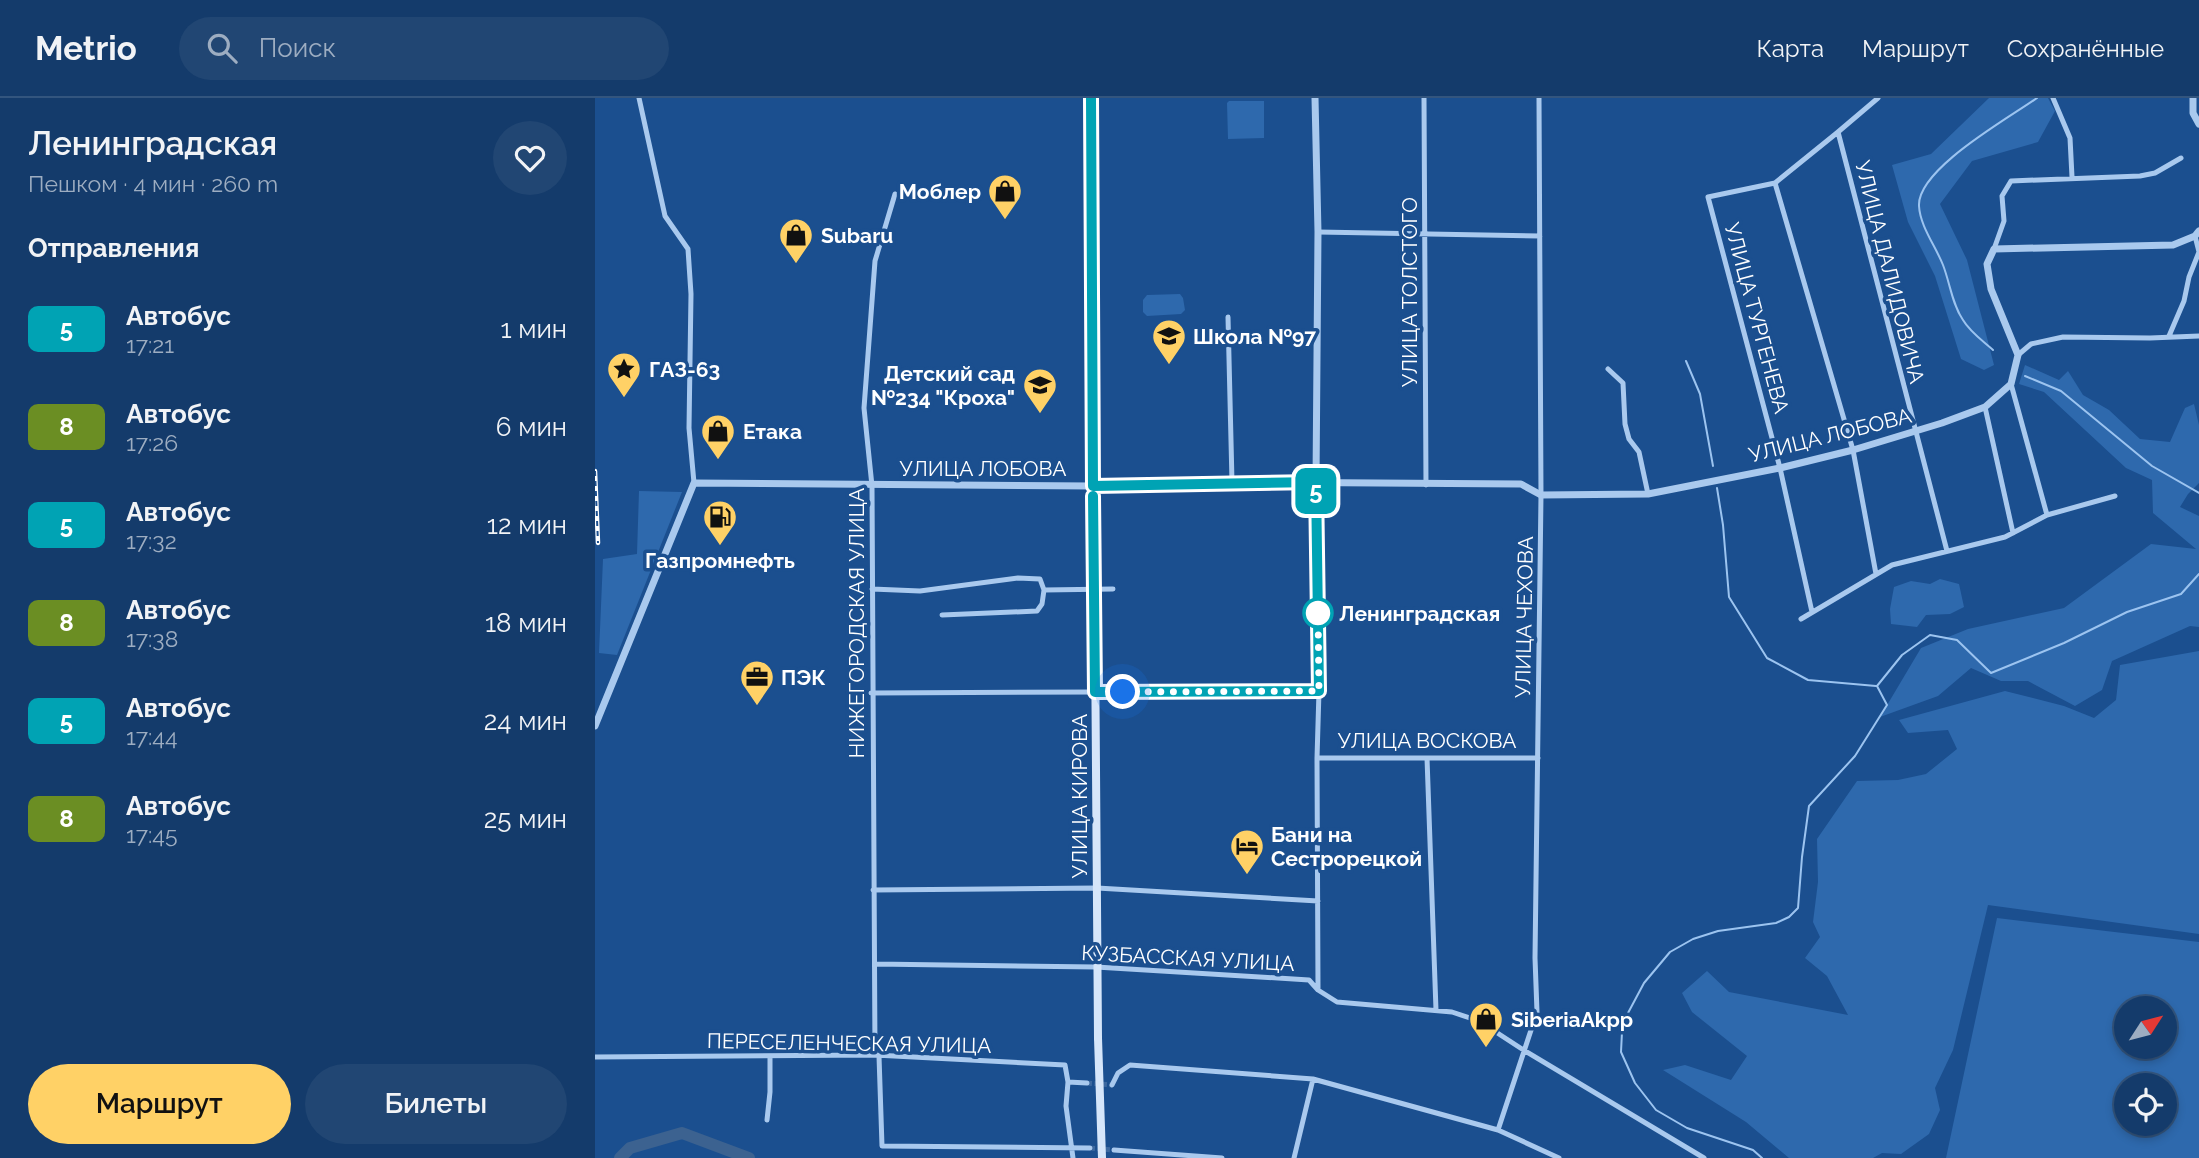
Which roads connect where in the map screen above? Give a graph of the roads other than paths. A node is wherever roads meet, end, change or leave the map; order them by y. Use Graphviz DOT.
graph roads {
  1 [pos="639,98"];
  2 [pos="1091,98"];
  3 [pos="1315,98"];
  4 [pos="1424,98"];
  5 [pos="1539,98"];
  6 [pos="1878,98"];
  7 [pos="2053,98"];
  8 [pos="2193,98"];
  9 [pos="2199,124"];
  10 [pos="1838,132"];
  11 [pos="2181,158"];
  12 [pos="2072,177"];
  13 [pos="1775,183"];
  14 [pos="895,194"];
  15 [pos="1318,232"];
  16 [pos="2197,233"];
  17 [pos="1424,234"];
  18 [pos="1540,236"];
  19 [pos="1994,249"];
  20 [pos="1228,317"];
  21 [pos="2199,336"];
  22 [pos="2169,337"];
  23 [pos="2018,355"];
  24 [pos="1608,369"];
  25 [pos="2011,384"];
  26 [pos="1985,407"];
  27 [pos="1915,431"];
  28 [pos="1853,450"];
  29 [pos="1780,468"];
  30 [pos="1232,482"];
  31 [pos="1316,482"];
  32 [pos="694,484"];
  33 [pos="1426,485"];
  34 [pos="872,486"];
  35 [pos="1093,486"];
  36 [pos="1649,494"];
  37 [pos="1541,495"];
  38 [pos="2115,496"];
  39 [pos="2047,515"];
  40 [pos="2013,533"];
  41 [pos="1947,551"];
  42 [pos="1876,574"];
  43 [pos="872,589"];
  44 [pos="1095,589"];
  45 [pos="1113,589"];
  46 [pos="1044,590"];
  47 [pos="1812,612"];
  48 [pos="942,615"];
  49 [pos="1801,619"];
  50 [pos="1319,691"];
  51 [pos="1095,692"];
  52 [pos="871,694"];
  53 [pos="595,726"];
  54 [pos="1317,758"];
  55 [pos="1427,758"];
  56 [pos="1538,758"];
  57 [pos="1097,888"];
  58 [pos="873,890"];
  59 [pos="1318,901"];
  60 [pos="874,964"];
  61 [pos="1097,967"];
  62 [pos="1318,990"];
  63 [pos="1436,1010"];
  64 [pos="1525,1051"];
  65 [pos="770,1056"];
  66 [pos="877,1056"];
  67 [pos="595,1057"];
  68 [pos="1313,1079"];
  69 [pos="1068,1082"];
  70 [pos="1087,1083"];
  71 [pos="1112,1085"];
  72 [pos="767,1120"];
  73 [pos="1498,1130"];
  74 [pos="1073,1147"];
  75 [pos="1090,1148"];
  76 [pos="1114,1150"];
  77 [pos="1545,1155"];
  78 [pos="1073,1158"];
  79 [pos="1102,1158"];
  80 [pos="1222,1158"];
  81 [pos="1294,1158"];
  82 [pos="1559,1158"];
  83 [pos="1704,1158"];
  1 -- 32 [label="street"];
  2 -- 35 [label="main road, УЛИЦА КИРОВА"];
  3 -- 15 [label="street"];
  4 -- 17 [label="street, УЛИЦА ТОЛСТОГО"];
  5 -- 18 [label="street, УЛИЦА ЧЕХОВА"];
  6 -- 10 [label="street"];
  7 -- 12 [label="street"];
  8 -- 9 [label="street"];
  10 -- 13 [label="street"];
  10 -- 27 [label="street, УЛИЦА ДАЛИДОВИЧА"];
  11 -- 12 [label="street"];
  12 -- 19 [label="street"];
  13 -- 28 [label="street"];
  13 -- 29 [label="street, УЛИЦА ТУРГЕНЕВА"];
  14 -- 34 [label="street, НИЖЕГОРОДСКАЯ УЛИЦА"];
  15 -- 17 [label="street"];
  15 -- 31 [label="street"];
  16 -- 19 [label="street"];
  16 -- 22 [label="street"];
  17 -- 18 [label="street"];
  17 -- 33 [label="street, УЛИЦА ТОЛСТОГО"];
  18 -- 37 [label="street, УЛИЦА ЧЕХОВА"];
  19 -- 23 [label="street"];
  20 -- 30 [label="street"];
  21 -- 22 [label="street"];
  22 -- 23 [label="street"];
  23 -- 25 [label="street"];
  24 -- 36 [label="street"];
  25 -- 26 [label="street, УЛИЦА ЛОБОВА"];
  25 -- 39 [label="street"];
  26 -- 27 [label="street, УЛИЦА ЛОБОВА"];
  26 -- 40 [label="street"];
  27 -- 28 [label="street, УЛИЦА ЛОБОВА"];
  27 -- 41 [label="street, УЛИЦА ДАЛИДОВИЧА"];
  28 -- 29 [label="street, УЛИЦА ЛОБОВА"];
  28 -- 42 [label="street"];
  29 -- 36 [label="street, УЛИЦА ЛОБОВА"];
  29 -- 47 [label="street, УЛИЦА ТУРГЕНЕВА"];
  30 -- 31 [label="street, УЛИЦА ЛОБОВА"];
  30 -- 35 [label="street, УЛИЦА ЛОБОВА"];
  31 -- 33 [label="street, УЛИЦА ЛОБОВА"];
  31 -- 50 [label="street"];
  32 -- 34 [label="street, УЛИЦА ЛОБОВА"];
  32 -- 53 [label="street"];
  33 -- 37 [label="street, УЛИЦА ЛОБОВА"];
  34 -- 35 [label="street, УЛИЦА ЛОБОВА"];
  34 -- 43 [label="street, НИЖЕГОРОДСКАЯ УЛИЦА"];
  35 -- 44 [label="main road, УЛИЦА КИРОВА"];
  36 -- 37 [label="street, УЛИЦА ЛОБОВА"];
  37 -- 56 [label="street, УЛИЦА ЧЕХОВА"];
  38 -- 39 [label="street"];
  39 -- 40 [label="street"];
  40 -- 41 [label="street"];
  41 -- 42 [label="street"];
  42 -- 47 [label="street"];
  43 -- 46 [label="street"];
  43 -- 52 [label="street, НИЖЕГОРОДСКАЯ УЛИЦА"];
  44 -- 45 [label="street"];
  44 -- 46 [label="street"];
  44 -- 51 [label="main road, УЛИЦА КИРОВА"];
  46 -- 48 [label="street"];
  47 -- 49 [label="street"];
  50 -- 51 [label="street"];
  50 -- 54 [label="street"];
  51 -- 52 [label="street"];
  51 -- 57 [label="main road, УЛИЦА КИРОВА"];
  52 -- 58 [label="street, НИЖЕГОРОДСКАЯ УЛИЦА"];
  54 -- 55 [label="street, УЛИЦА ВОСКОВА"];
  54 -- 59 [label="street"];
  55 -- 56 [label="street, УЛИЦА ВОСКОВА"];
  55 -- 63 [label="street"];
  56 -- 64 [label="street, УЛИЦА ЧЕХОВА"];
  57 -- 58 [label="street"];
  57 -- 59 [label="street"];
  57 -- 61 [label="main road, УЛИЦА КИРОВА"];
  58 -- 60 [label="street, НИЖЕГОРОДСКАЯ УЛИЦА"];
  59 -- 62 [label="street"];
  60 -- 61 [label="street, КУЗБАССКАЯ УЛИЦА"];
  60 -- 66 [label="street, НИЖЕГОРОДСКАЯ УЛИЦА"];
  61 -- 62 [label="street, КУЗБАССКАЯ УЛИЦА"];
  61 -- 79 [label="main road, УЛИЦА КИРОВА, bridge"];
  62 -- 63 [label="street, КУЗБАССКАЯ УЛИЦА"];
  63 -- 64 [label="street, КУЗБАССКАЯ УЛИЦА"];
  64 -- 73 [label="street, УЛИЦА ЧЕХОВА"];
  64 -- 83 [label="street, КУЗБАССКАЯ УЛИЦА"];
  65 -- 66 [label="street, ПЕРЕСЕЛЕНЧЕСКАЯ УЛИЦА"];
  65 -- 67 [label="street, ПЕРЕСЕЛЕНЧЕСКАЯ УЛИЦА"];
  65 -- 72 [label="street"];
  66 -- 69 [label="street, ПЕРЕСЕЛЕНЧЕСКАЯ УЛИЦА"];
  66 -- 74 [label="street, НИЖЕГОРОДСКАЯ УЛИЦА"];
  68 -- 71 [label="street"];
  68 -- 73 [label="street"];
  68 -- 81 [label="street"];
  69 -- 70 [label="street"];
  69 -- 74 [label="street"];
  73 -- 77 [label="street"];
  74 -- 75 [label="street"];
  74 -- 78 [label="street"];
  76 -- 80 [label="street"];
  77 -- 82 [label="street"];
}
